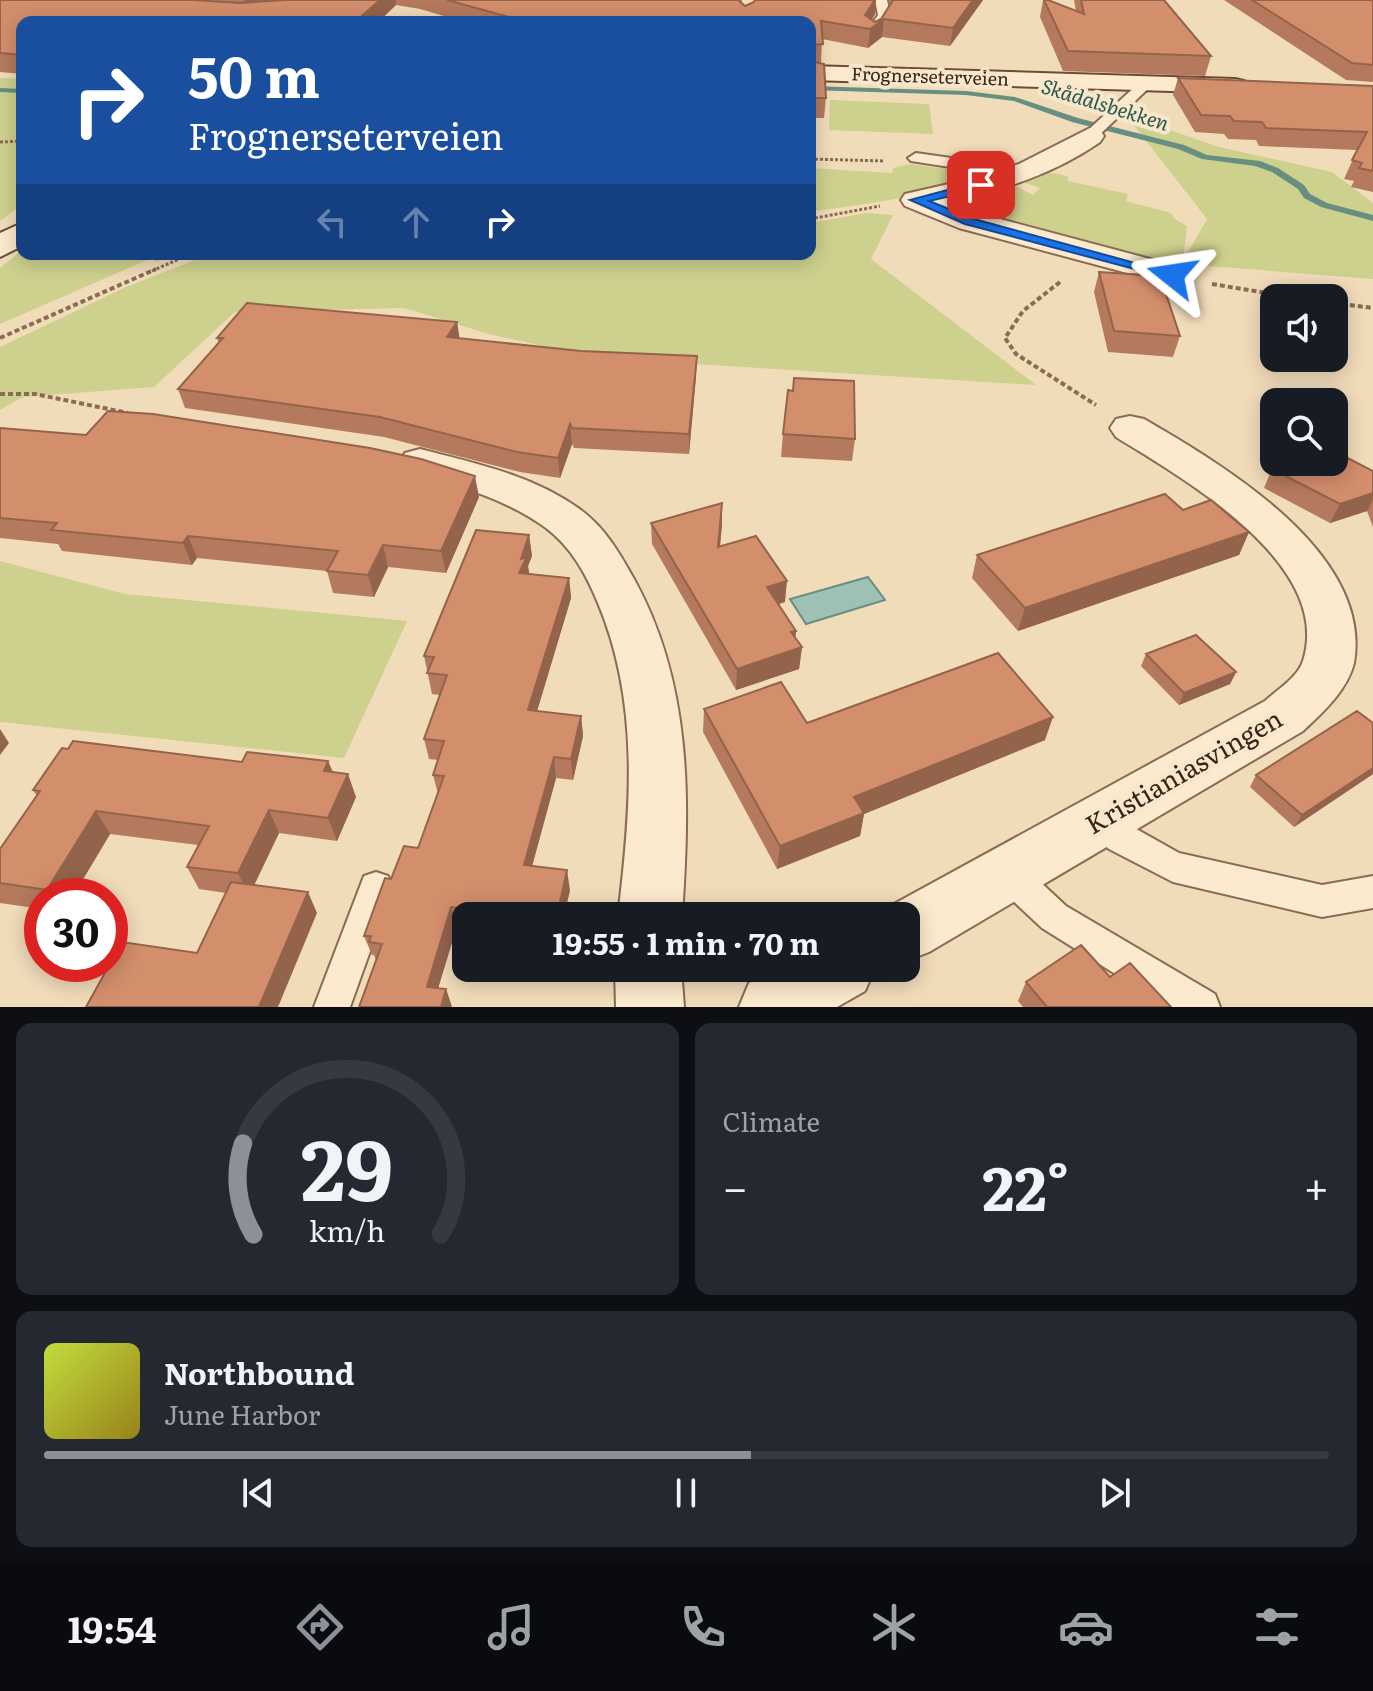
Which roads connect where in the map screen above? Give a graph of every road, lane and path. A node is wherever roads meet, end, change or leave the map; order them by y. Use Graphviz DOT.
graph roads {
  1 [pos="881,0"];
  2 [pos="872,33"];
  3 [pos="816,73"];
  4 [pos="1146,84"];
  5 [pos="1264,87"];
  6 [pos="1100,127"];
  7 [pos="916,158"];
  8 [pos="816,159"];
  9 [pos="1021,173"];
  10 [pos="916,200"];
  11 [pos="816,217"];
  12 [pos="1093,253"];
  13 [pos="176,260"];
  14 [pos="1172,275"];
  15 [pos="1260,293"];
  16 [pos="1348,305"];
  17 [pos="1373,308"];
  18 [pos="0,338"];
  19 [pos="0,394"];
  20 [pos="128,413"];
  21 [pos="1130,428"];
  22 [pos="379,454"];
  23 [pos="1099,822"];
  24 [pos="1008,874"];
  25 [pos="376,887"];
  26 [pos="1373,892"];
  27 [pos="651,902"];
  28 [pos="920,923"];
  29 [pos="649,982"];
  30 [pos="817,982"];
  31 [pos="332,1007"];
  32 [pos="650,1007"];
  33 [pos="773,1007"];
  34 [pos="1202,1007"];
  1 -- 2 [label="lane"];
  3 -- 4 [label="street, Frognerseterveien"];
  4 -- 5 [label="street, Frognerseterveien"];
  4 -- 6 [label="lane"];
  6 -- 9 [label="street"];
  7 -- 8 [label="path"];
  7 -- 9 [label="lane"];
  9 -- 10 [label="street"];
  10 -- 11 [label="path"];
  10 -- 12 [label="street"];
  12 -- 14 [label="street"];
  12 -- 21 [label="path"];
  13 -- 18 [label="path"];
  14 -- 15 [label="path"];
  16 -- 17 [label="path"];
  19 -- 20 [label="path"];
  21 -- 23 [label="street, Kristianiasvingen"];
  22 -- 27 [label="street"];
  23 -- 24 [label="street, Kristianiasvingen"];
  23 -- 26 [label="lane"];
  24 -- 28 [label="street, Kristianiasvingen"];
  24 -- 34 [label="lane"];
  25 -- 31 [label="lane"];
  29 -- 32 [label="street"];
  30 -- 33 [label="street"];
}
